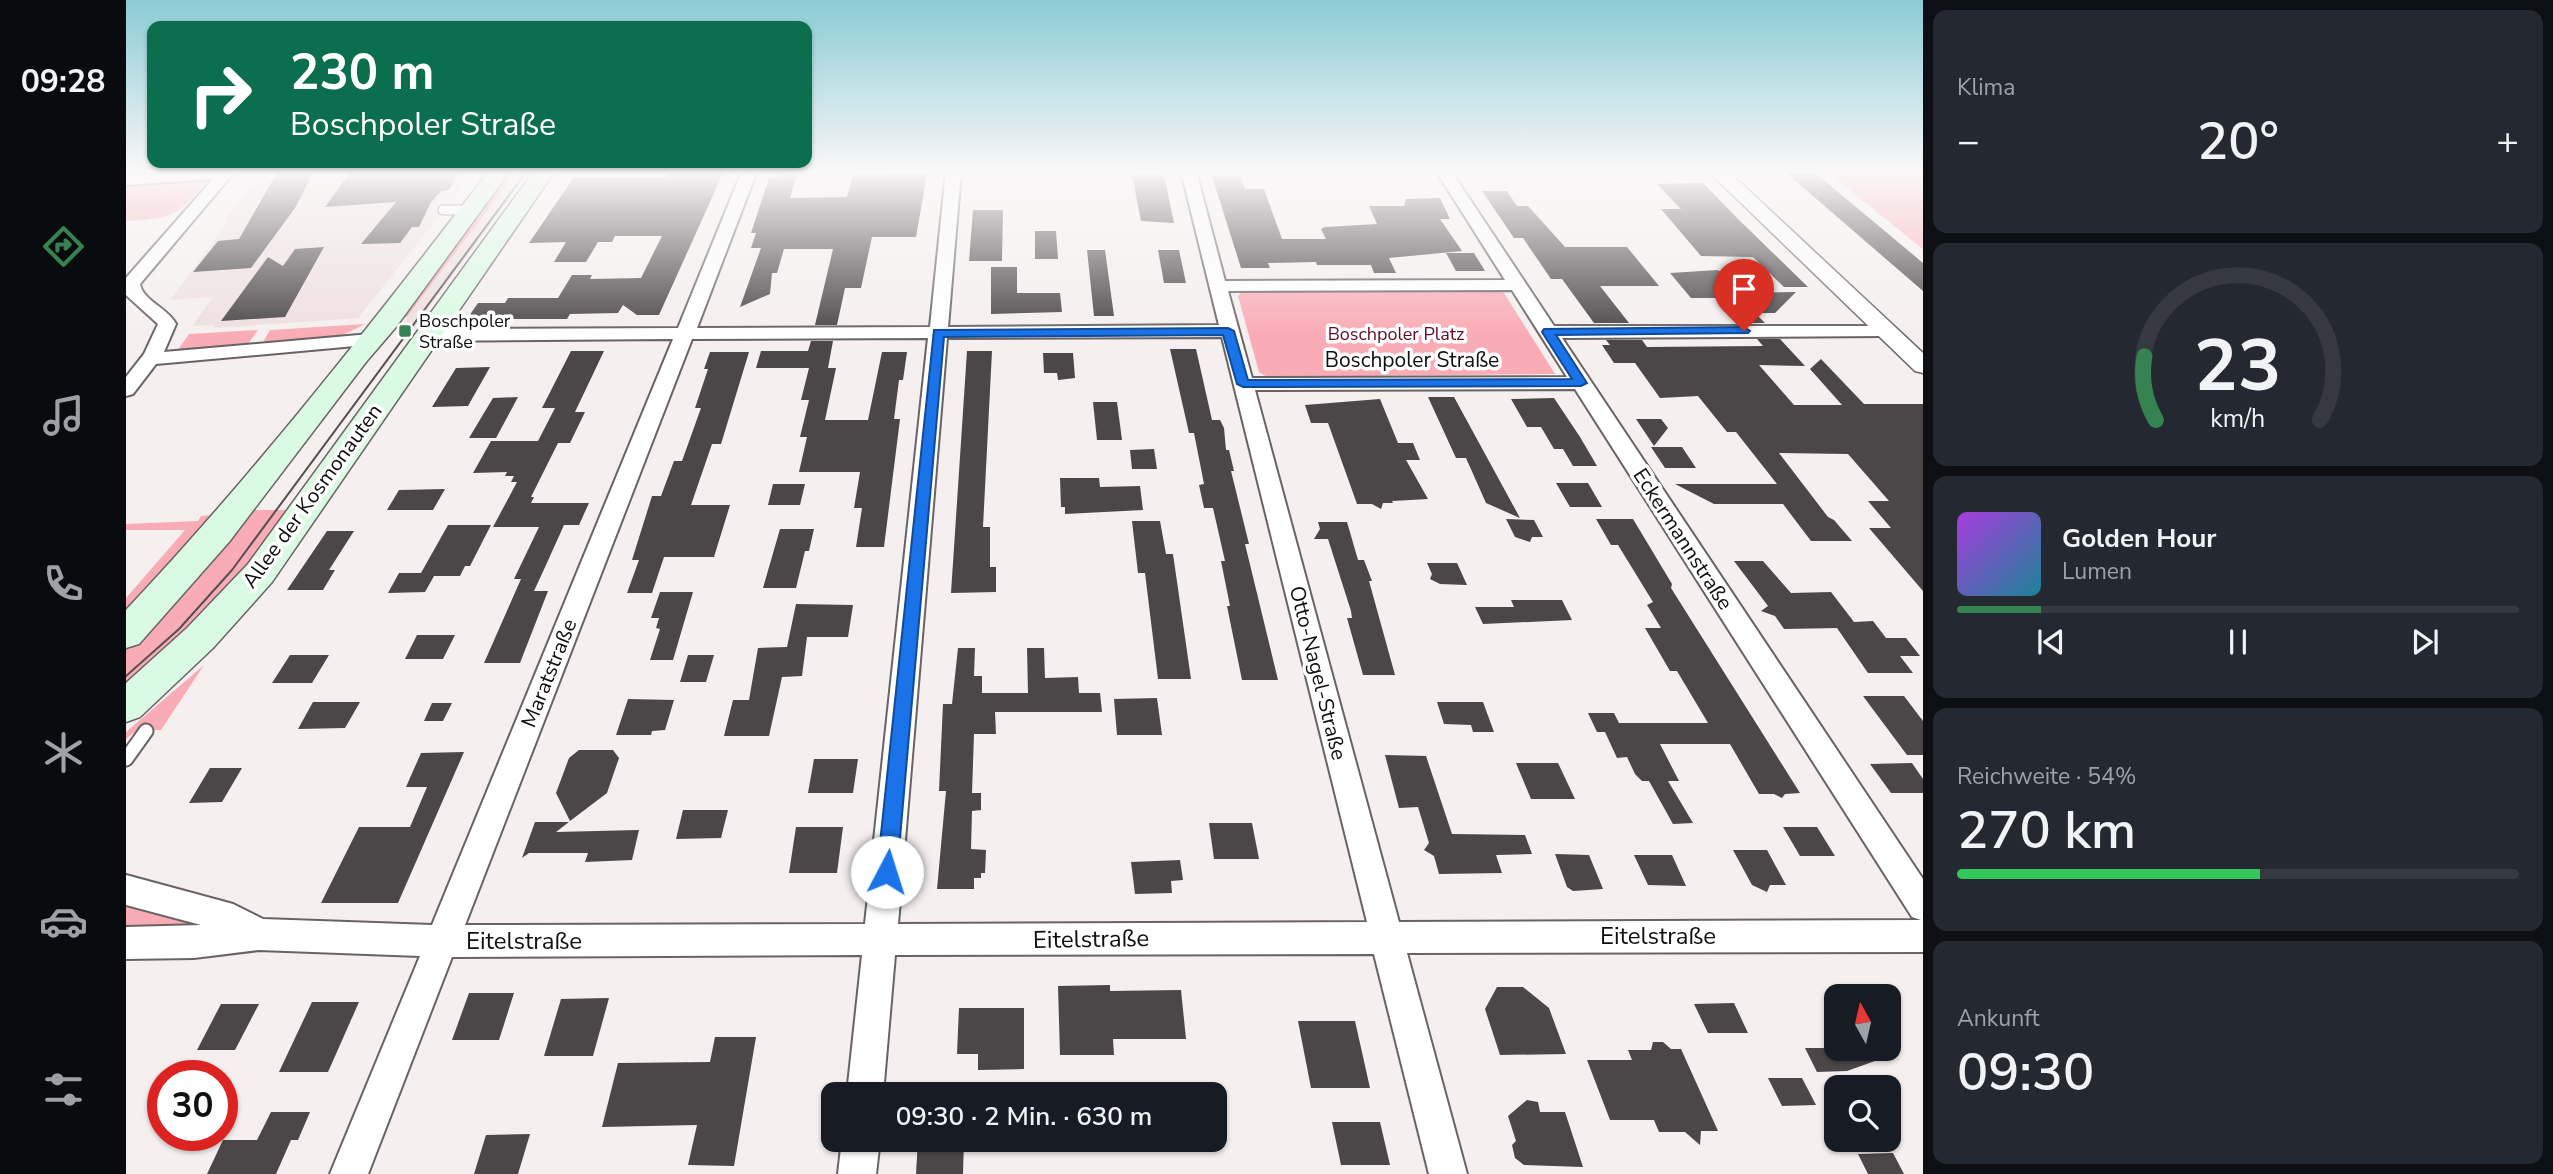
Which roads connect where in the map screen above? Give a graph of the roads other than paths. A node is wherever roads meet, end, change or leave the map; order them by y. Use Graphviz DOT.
graph roads {
  1 [pos="181,226"];
  2 [pos="458,226"];
  3 [pos="506,226"];
  4 [pos="728,226"];
  5 [pos="949,226"];
  6 [pos="1202,226"];
  7 [pos="1479,226"];
  8 [pos="1775,226"];
  9 [pos="1518,285"];
  10 [pos="1217,286"];
  11 [pos="1232,326"];
  12 [pos="1885,330"];
  13 [pos="1548,332"];
  14 [pos="938,333"];
  15 [pos="685,334"];
  16 [pos="428,335"];
  17 [pos="370,340"];
  18 [pos="151,359"];
  19 [pos="1923,366"];
  20 [pos="1581,383"];
  21 [pos="1243,384"];
  22 [pos="126,390"];
  23 [pos="126,634"];
  24 [pos="126,706"];
  25 [pos="146,731"];
  26 [pos="126,759"];
  27 [pos="126,890"];
  28 [pos="1923,906"];
  29 [pos="260,934"];
  30 [pos="1923,936"];
  31 [pos="1387,937"];
  32 [pos="442,941"];
  33 [pos="880,941"];
  34 [pos="126,943"];
  35 [pos="866,1082"];
  36 [pos="860,1152"];
  37 [pos="349,1174"];
  38 [pos="857,1174"];
  39 [pos="1448,1174"];
  1 -- 18 [label="street"];
  2 -- 17 [label="main road"];
  3 -- 16 [label="main road, Allee der Kosmonauten"];
  4 -- 15 [label="street, Maratstraße"];
  5 -- 14 [label="street"];
  6 -- 10 [label="street, Otto-Nagel-Straße"];
  7 -- 9 [label="street, Eckermannstraße"];
  8 -- 12 [label="street"];
  9 -- 10 [label="street"];
  9 -- 13 [label="street, Eckermannstraße"];
  10 -- 11 [label="street, Otto-Nagel-Straße"];
  11 -- 14 [label="street"];
  11 -- 21 [label="street, Otto-Nagel-Straße"];
  12 -- 13 [label="street"];
  12 -- 19 [label="street"];
  13 -- 20 [label="street, Eckermannstraße"];
  14 -- 15 [label="street"];
  14 -- 33 [label="street"];
  15 -- 16 [label="street"];
  15 -- 32 [label="street, Maratstraße"];
  16 -- 17 [label="main road"];
  16 -- 24 [label="main road, Allee der Kosmonauten"];
  17 -- 18 [label="street"];
  17 -- 23 [label="main road"];
  18 -- 22 [label="street"];
  20 -- 21 [label="street, Boschpoler Straße"];
  20 -- 28 [label="street, Eckermannstraße"];
  21 -- 31 [label="street, Otto-Nagel-Straße"];
  25 -- 26 [label="lane"];
  27 -- 29 [label="street, Eitelstraße"];
  29 -- 32 [label="street, Eitelstraße"];
  29 -- 34 [label="street, Eitelstraße"];
  30 -- 31 [label="street, Eitelstraße"];
  31 -- 33 [label="street, Eitelstraße"];
  31 -- 39 [label="street, Otto-Nagel-Straße"];
  32 -- 33 [label="street, Eitelstraße"];
  32 -- 37 [label="street, Maratstraße"];
  33 -- 35 [label="street"];
  36 -- 38 [label="street"];
}
